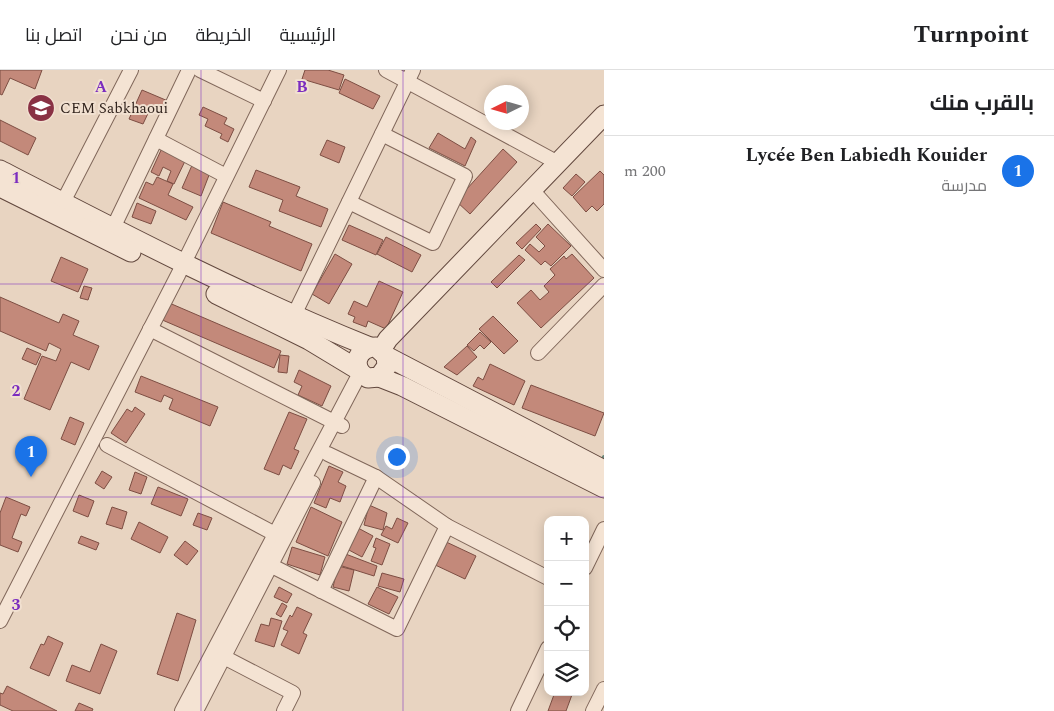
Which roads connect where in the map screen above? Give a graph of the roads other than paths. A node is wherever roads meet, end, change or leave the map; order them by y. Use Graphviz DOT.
graph roads {
  1 [pos="131,70"];
  2 [pos="189,70"];
  3 [pos="200,70"];
  4 [pos="280,70"];
  5 [pos="386,70"];
  6 [pos="410,76"];
  7 [pos="264,101"];
  8 [pos="604,115"];
  9 [pos="382,134"];
  10 [pos="156,139"];
  11 [pos="558,163"];
  12 [pos="0,170"];
  13 [pos="226,176"];
  14 [pos="0,187"];
  15 [pos="532,190"];
  16 [pos="63,202"];
  17 [pos="349,202"];
  18 [pos="113,228"];
  19 [pos="181,270"];
  20 [pos="604,270"];
  21 [pos="604,285"];
  22 [pos="294,317"];
  23 [pos="150,329"];
  24 [pos="379,351"];
  25 [pos="538,353"];
  26 [pos="366,374"];
  27 [pos="339,425"];
  28 [pos="107,445"];
  29 [pos="328,454"];
  30 [pos="604,470"];
  31 [pos="376,477"];
  32 [pos="604,488"];
  33 [pos="447,526"];
  34 [pos="604,529"];
  35 [pos="276,534"];
  36 [pos="588,561"];
  37 [pos="266,563"];
  38 [pos="544,576"];
  39 [pos="321,591"];
  40 [pos="0,622"];
  41 [pos="547,651"];
  42 [pos="219,654"];
  43 [pos="604,688"];
  44 [pos="182,711"];
  45 [pos="196,711"];
  46 [pos="284,711"];
  47 [pos="518,711"];
  48 [pos="594,711"];
  1 -- 16 [label="street"];
  2 -- 10 [label="street"];
  3 -- 7 [label="street"];
  4 -- 7 [label="street"];
  5 -- 6 [label="street"];
  6 -- 9 [label="street"];
  6 -- 11 [label="street"];
  7 -- 13 [label="street"];
  8 -- 11 [label="main road"];
  9 -- 17 [label="street"];
  9 -- 17 [label="street"];
  10 -- 13 [label="street"];
  10 -- 18 [label="street"];
  11 -- 15 [label="main road"];
  12 -- 16 [label="main road"];
  13 -- 19 [label="street"];
  14 -- 19 [label="main road"];
  15 -- 20 [label="street"];
  15 -- 24 [label="main road"];
  16 -- 18 [label="main road"];
  17 -- 22 [label="street"];
  18 -- 19 [label="main road"];
  19 -- 22 [label="main road"];
  19 -- 23 [label="street"];
  19 -- 26 [label="main road"];
  21 -- 25 [label="street"];
  22 -- 24 [label="main road"];
  23 -- 27 [label="street"];
  23 -- 40 [label="street"];
  24 -- 26 [label="main road"];
  24 -- 26 [label="main road"];
  24 -- 30 [label="main road"];
  26 -- 27 [label="street"];
  26 -- 32 [label="main road"];
  27 -- 29 [label="street"];
  27 -- 35 [label="street"];
  28 -- 35 [label="street"];
  29 -- 31 [label="street"];
  29 -- 37 [label="street"];
  31 -- 33 [label="street"];
  31 -- 39 [label="street"];
  33 -- 38 [label="street"];
  33 -- 39 [label="street"];
  34 -- 36 [label="street"];
  35 -- 37 [label="street"];
  37 -- 39 [label="street"];
  37 -- 42 [label="street"];
  41 -- 47 [label="street"];
  42 -- 44 [label="street"];
  42 -- 45 [label="street"];
  42 -- 46 [label="street"];
  43 -- 48 [label="street"];
}
